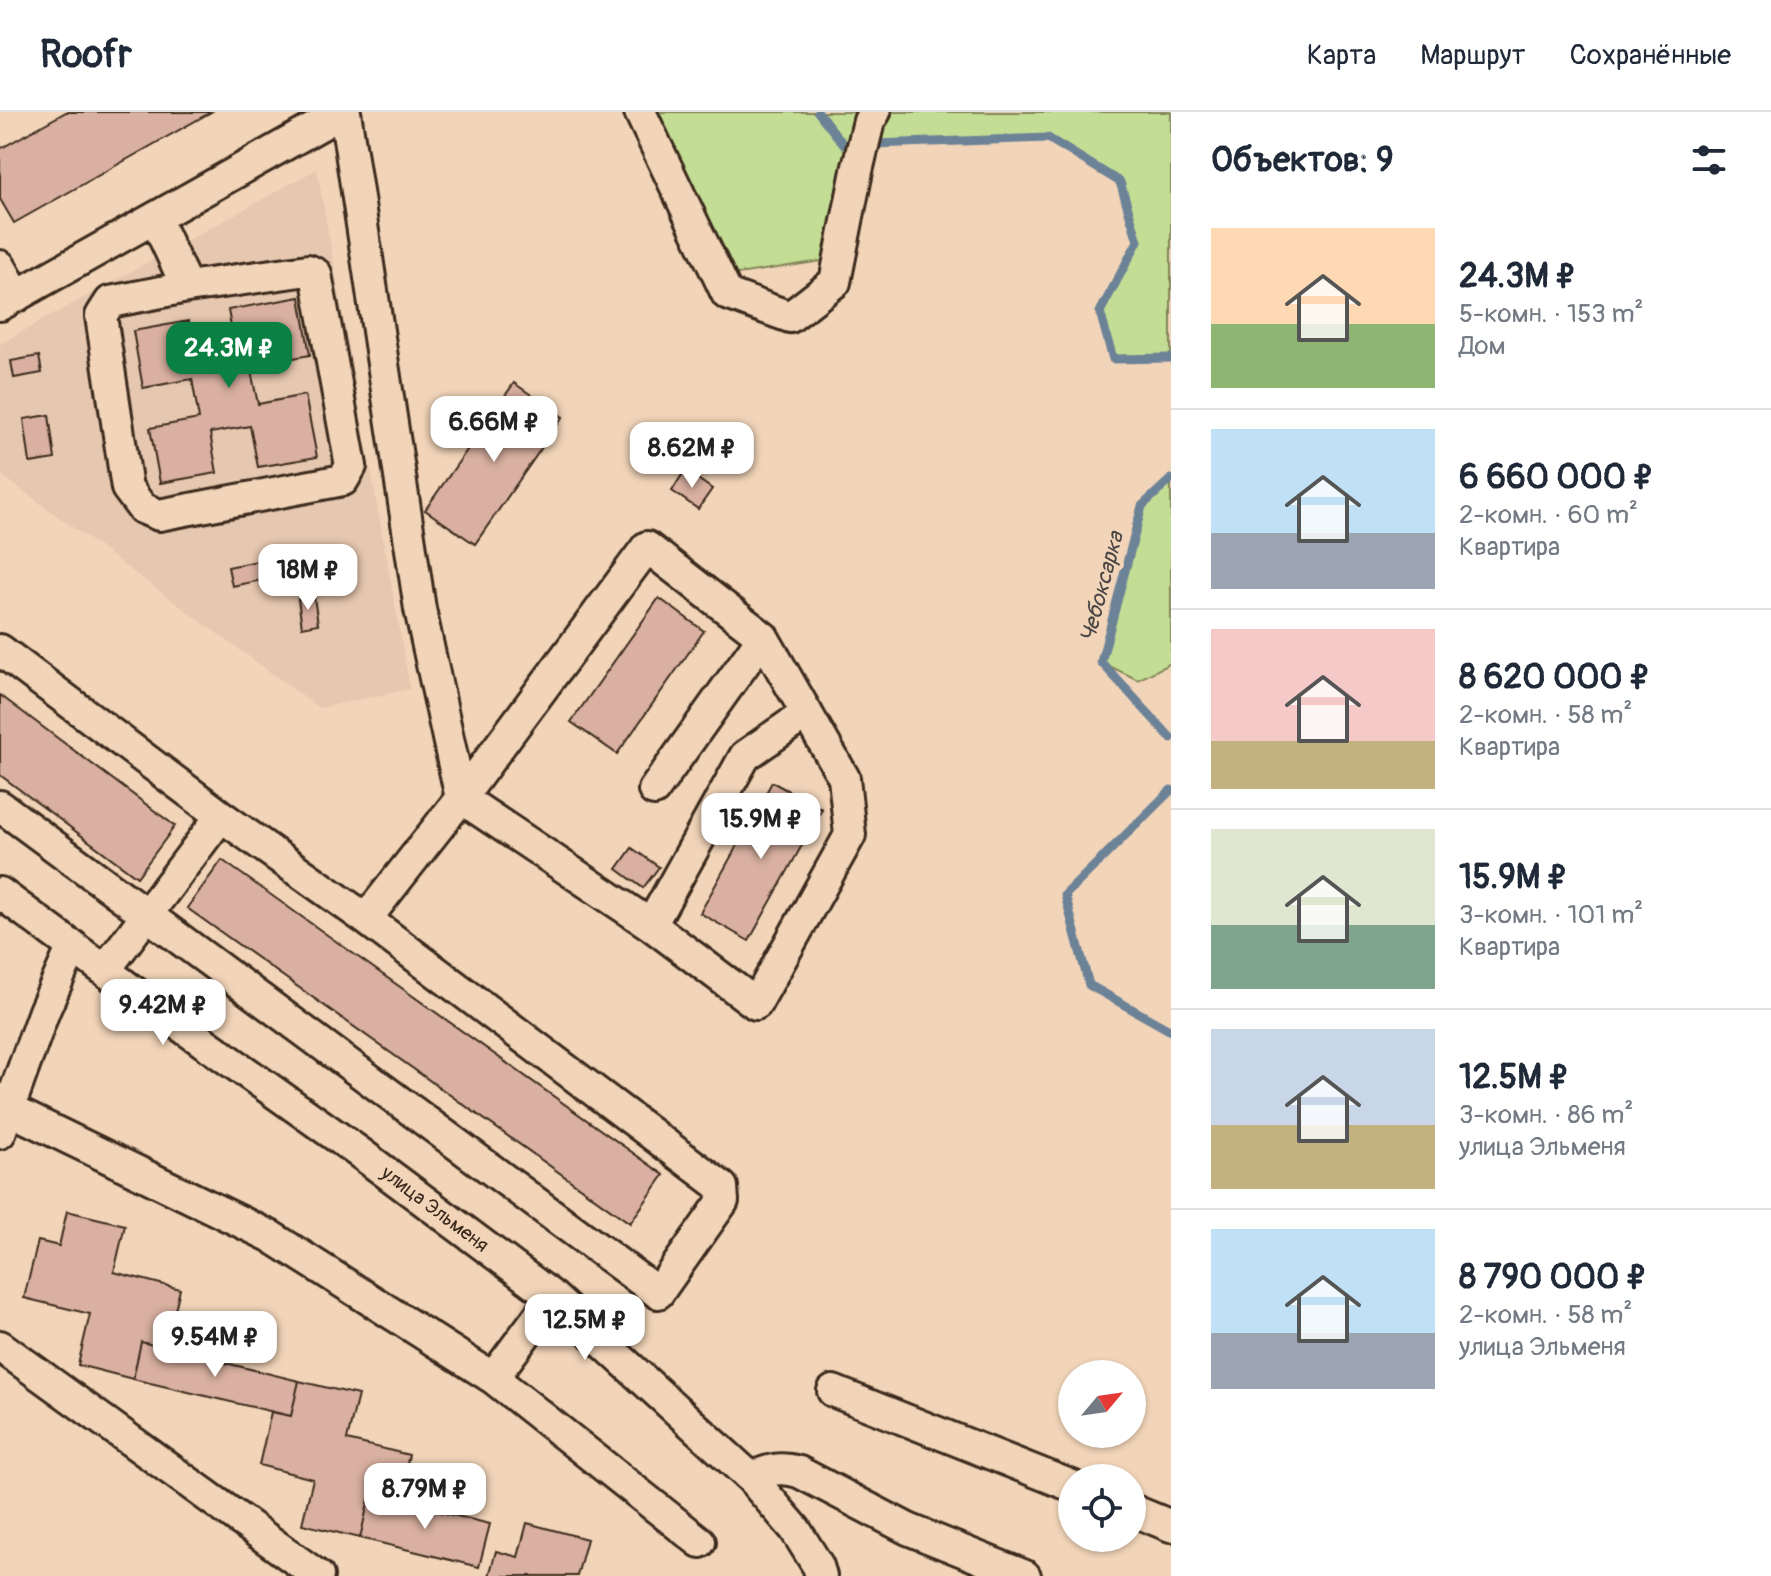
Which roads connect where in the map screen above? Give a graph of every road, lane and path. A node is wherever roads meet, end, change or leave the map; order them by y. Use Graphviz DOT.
graph roads {
  1 [pos="344,112"];
  2 [pos="640,112"];
  3 [pos="872,116"];
  4 [pos="155,218"];
  5 [pos="0,266"];
  6 [pos="187,287"];
  7 [pos="8,301"];
  8 [pos="763,637"];
  9 [pos="0,650"];
  10 [pos="807,713"];
  11 [pos="654,790"];
  12 [pos="461,798"];
  13 [pos="0,806"];
  14 [pos="221,816"];
  15 [pos="0,893"];
  16 [pos="147,914"];
  17 [pos="366,919"];
  18 [pos="651,925"];
  19 [pos="73,946"];
  20 [pos="105,970"];
  21 [pos="3,1116"];
  22 [pos="553,1297"];
  23 [pos="0,1346"];
  24 [pos="493,1378"];
  25 [pos="833,1391"];
  26 [pos="751,1478"];
  27 [pos="1058,1480"];
  28 [pos="1146,1516"];
  29 [pos="1171,1526"];
  30 [pos="700,1542"];
  31 [pos="318,1576"];
  32 [pos="821,1576"];
  33 [pos="1025,1576"];
  1 -- 4 [label="street"];
  1 -- 12 [label="street"];
  2 -- 3 [label="street"];
  4 -- 6 [label="street"];
  4 -- 7 [label="street"];
  5 -- 7 [label="street"];
  6 -- 6 [label="street"];
  8 -- 10 [label="street"];
  8 -- 11 [label="street"];
  8 -- 12 [label="street"];
  9 -- 14 [label="street"];
  10 -- 18 [label="street"];
  10 -- 18 [label="street"];
  12 -- 17 [label="street"];
  12 -- 18 [label="street"];
  13 -- 16 [label="street"];
  14 -- 16 [label="street"];
  14 -- 17 [label="street"];
  15 -- 19 [label="street, улица Эльменя"];
  16 -- 17 [label="street"];
  16 -- 20 [label="street"];
  19 -- 20 [label="street, улица Эльменя"];
  19 -- 21 [label="street"];
  20 -- 22 [label="street, улица Эльменя"];
  21 -- 24 [label="street"];
  22 -- 24 [label="street"];
  22 -- 26 [label="street, улица Эльменя"];
  23 -- 31 [label="street"];
  24 -- 30 [label="street"];
  25 -- 27 [label="street"];
  26 -- 32 [label="street, улица Эльменя"];
  26 -- 33 [label="street"];
  28 -- 29 [label="street"];
}
